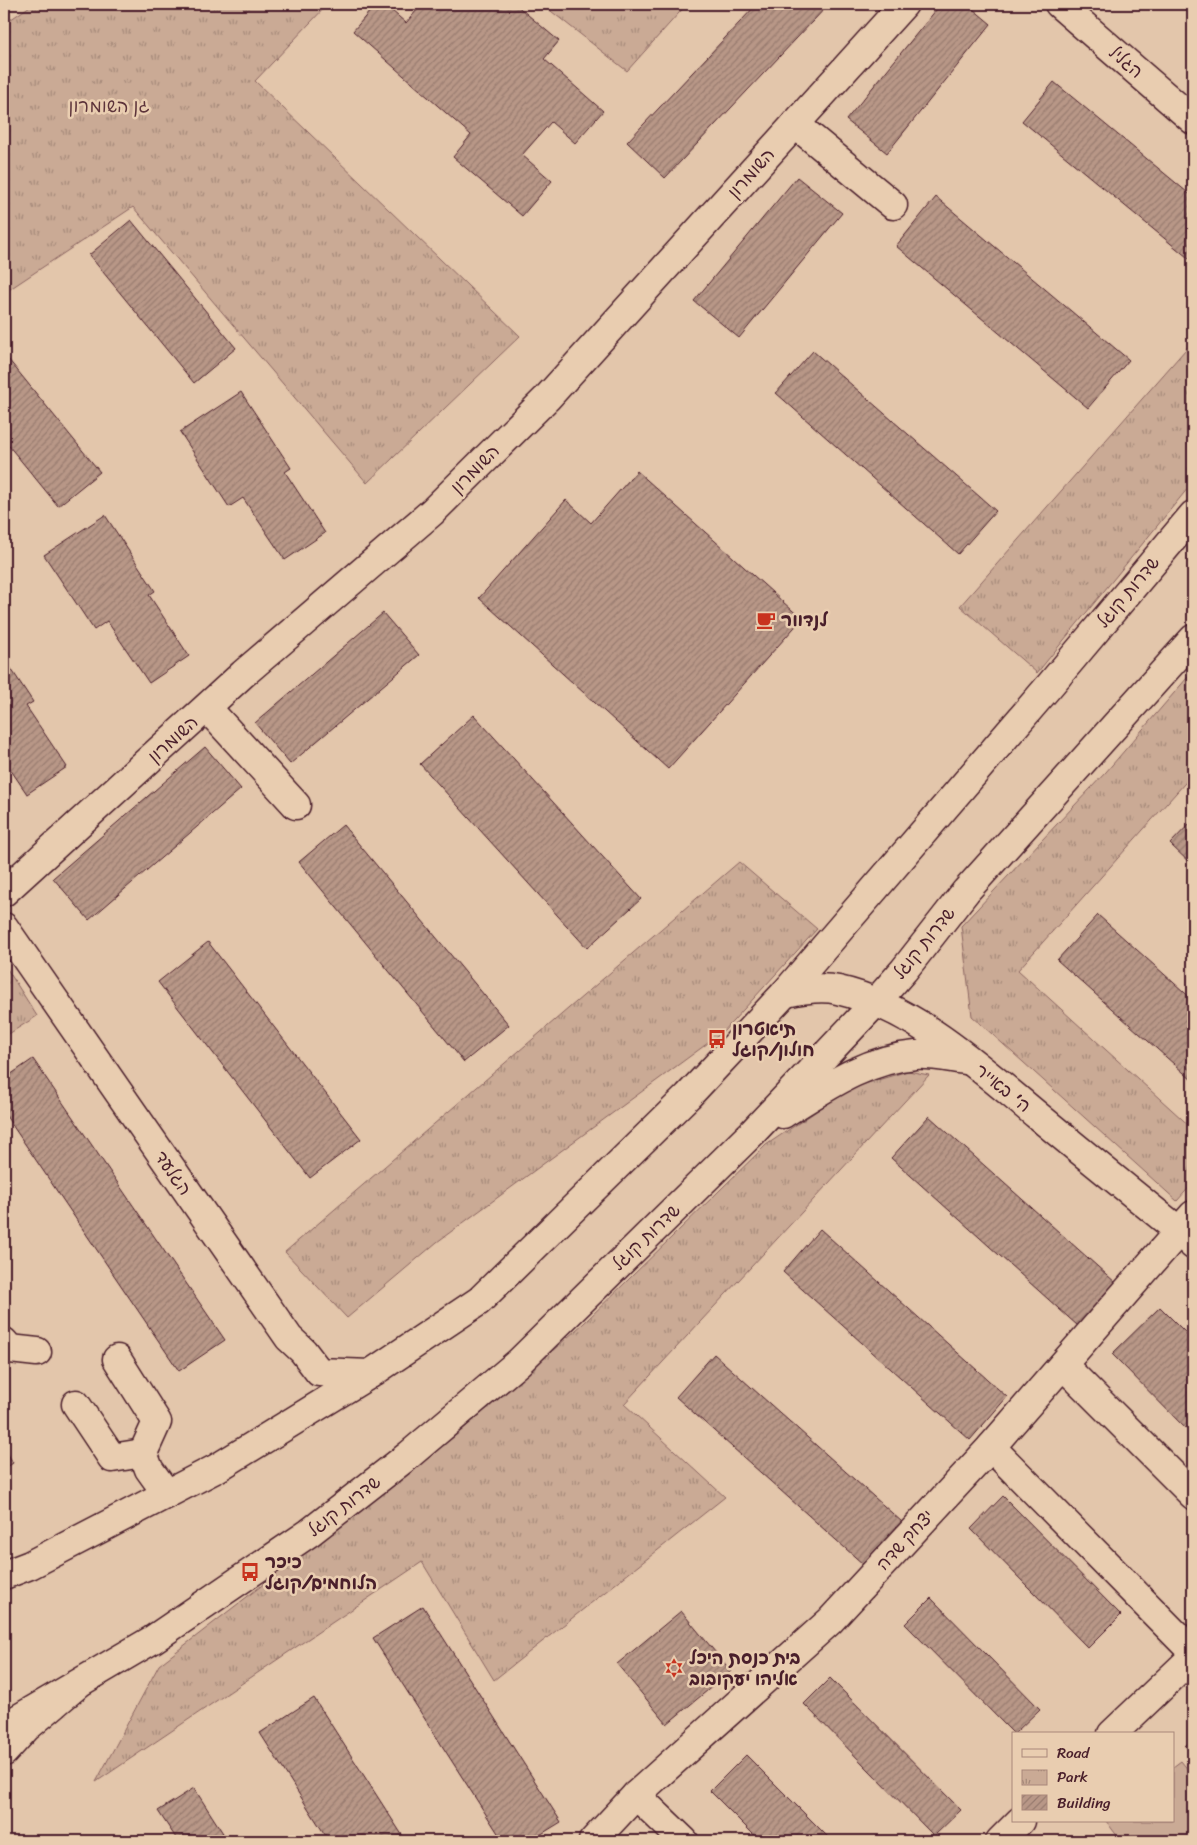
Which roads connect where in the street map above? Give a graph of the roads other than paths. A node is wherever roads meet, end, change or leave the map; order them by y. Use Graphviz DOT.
graph roads {
  1 [pos="904,4"];
  2 [pos="1059,4"];
  3 [pos="1193,120"];
  4 [pos="795,124"];
  5 [pos="892,205"];
  6 [pos="1193,515"];
  7 [pos="1193,639"];
  8 [pos="207,708"];
  9 [pos="296,804"];
  10 [pos="4,892"];
  11 [pos="4,927"];
  12 [pos="785,993"];
  13 [pos="875,1003"];
  14 [pos="970,1060"];
  15 [pos="752,1133"];
  16 [pos="1189,1231"];
  17 [pos="4,1342"];
  18 [pos="37,1352"];
  19 [pos="117,1359"];
  20 [pos="1063,1365"];
  21 [pos="370,1374"];
  22 [pos="76,1404"];
  23 [pos="991,1446"];
  24 [pos="143,1453"];
  25 [pos="167,1494"];
  26 [pos="1193,1495"];
  27 [pos="4,1575"];
  28 [pos="1193,1652"];
  29 [pos="1193,1657"];
  30 [pos="77,1685"];
  31 [pos="4,1727"];
  32 [pos="1114,1732"];
  33 [pos="4,1752"];
  34 [pos="636,1795"];
  35 [pos="1019,1822"];
  36 [pos="593,1841"];
  37 [pos="684,1841"];
  38 [pos="1000,1841"];
  1 -- 4 [label="street, השומרון"];
  2 -- 3 [label="street, הגליל"];
  4 -- 5 [label="street"];
  4 -- 8 [label="street, השומרון"];
  6 -- 12 [label="street, שדרות קוגל"];
  7 -- 13 [label="street, שדרות קוגל"];
  8 -- 9 [label="street"];
  8 -- 10 [label="street, השומרון"];
  11 -- 21 [label="street, הגלעד"];
  12 -- 13 [label="street, ה' באייר"];
  12 -- 21 [label="street, שדרות קוגל"];
  13 -- 14 [label="street, ה' באייר"];
  13 -- 15 [label="street, שדרות קוגל"];
  14 -- 15 [label="street"];
  14 -- 16 [label="street, ה' באייר"];
  15 -- 30 [label="street, שדרות קוגל"];
  16 -- 20 [label="street, יצחק שדה"];
  17 -- 18 [label="street"];
  19 -- 24 [label="street"];
  20 -- 23 [label="street, יצחק שדה"];
  20 -- 26 [label="street"];
  21 -- 25 [label="street, שדרות קוגל"];
  22 -- 24 [label="street"];
  23 -- 28 [label="street"];
  23 -- 34 [label="street, יצחק שדה"];
  24 -- 25 [label="street"];
  25 -- 27 [label="street, שדרות קוגל"];
  29 -- 32 [label="street"];
  30 -- 31 [label="street, שדרות קוגל"];
  30 -- 33 [label="street"];
  34 -- 36 [label="street, יצחק שדה"];
  34 -- 37 [label="street"];
  35 -- 38 [label="street"];
}
